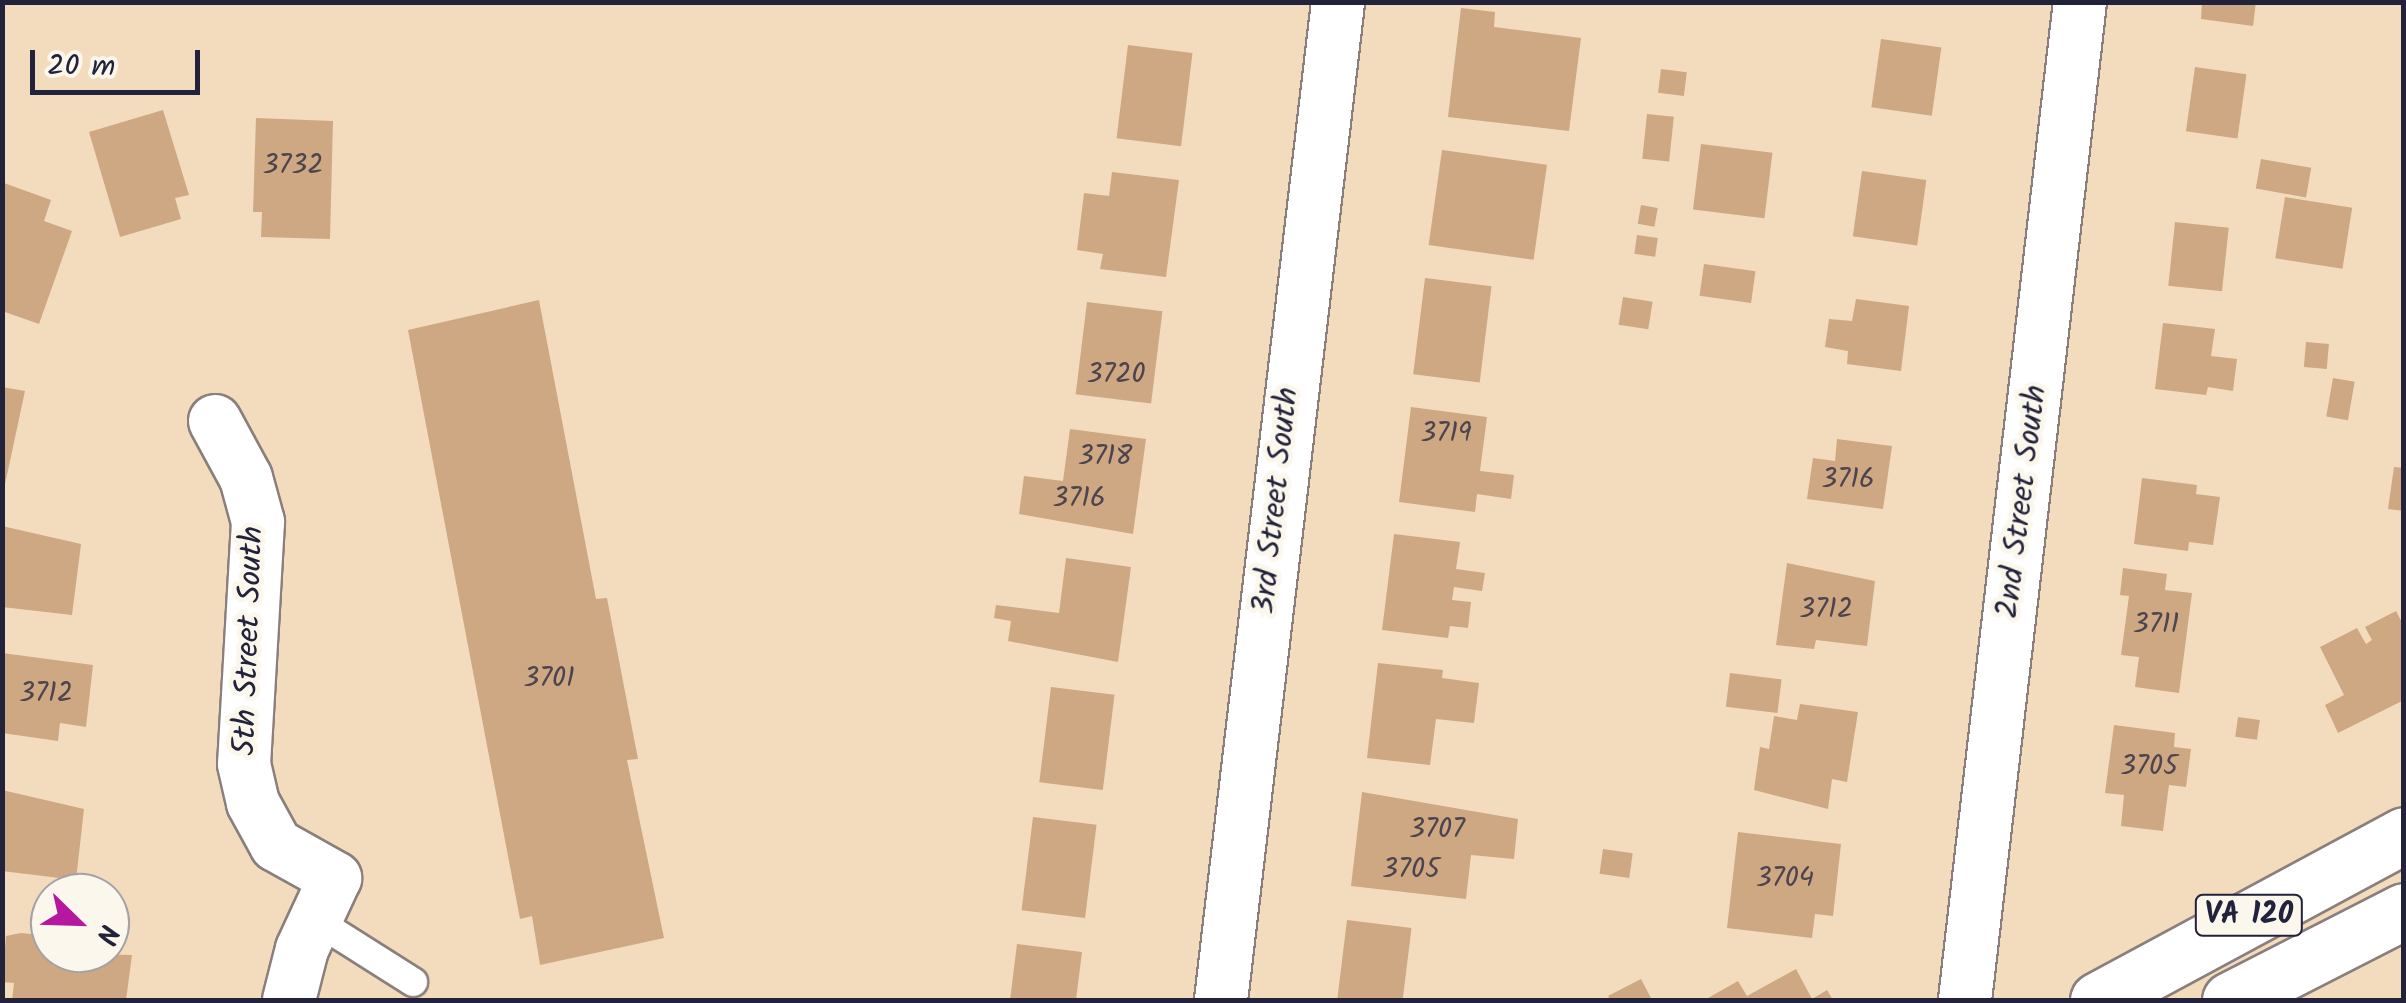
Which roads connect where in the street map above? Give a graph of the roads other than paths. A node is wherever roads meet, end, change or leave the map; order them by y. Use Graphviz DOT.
graph roads {
  1 [pos="1338,2"];
  2 [pos="2080,2"];
  3 [pos="215,422"];
  4 [pos="2404,834"];
  5 [pos="2404,910"];
  6 [pos="315,920"];
  7 [pos="413,982"];
  8 [pos="289,1000"];
  9 [pos="1221,1000"];
  10 [pos="1966,1000"];
  11 [pos="2098,1000"];
  12 [pos="2230,1000"];
  1 -- 9 [label="street, 3rd Street South"];
  2 -- 10 [label="street, 2nd Street South"];
  3 -- 6 [label="street, 5th Street South"];
  4 -- 11 [label="main road, VA 120"];
  5 -- 12 [label="main road, VA 120"];
  6 -- 7 [label="lane"];
  6 -- 8 [label="street, 5th Street South"];
}
